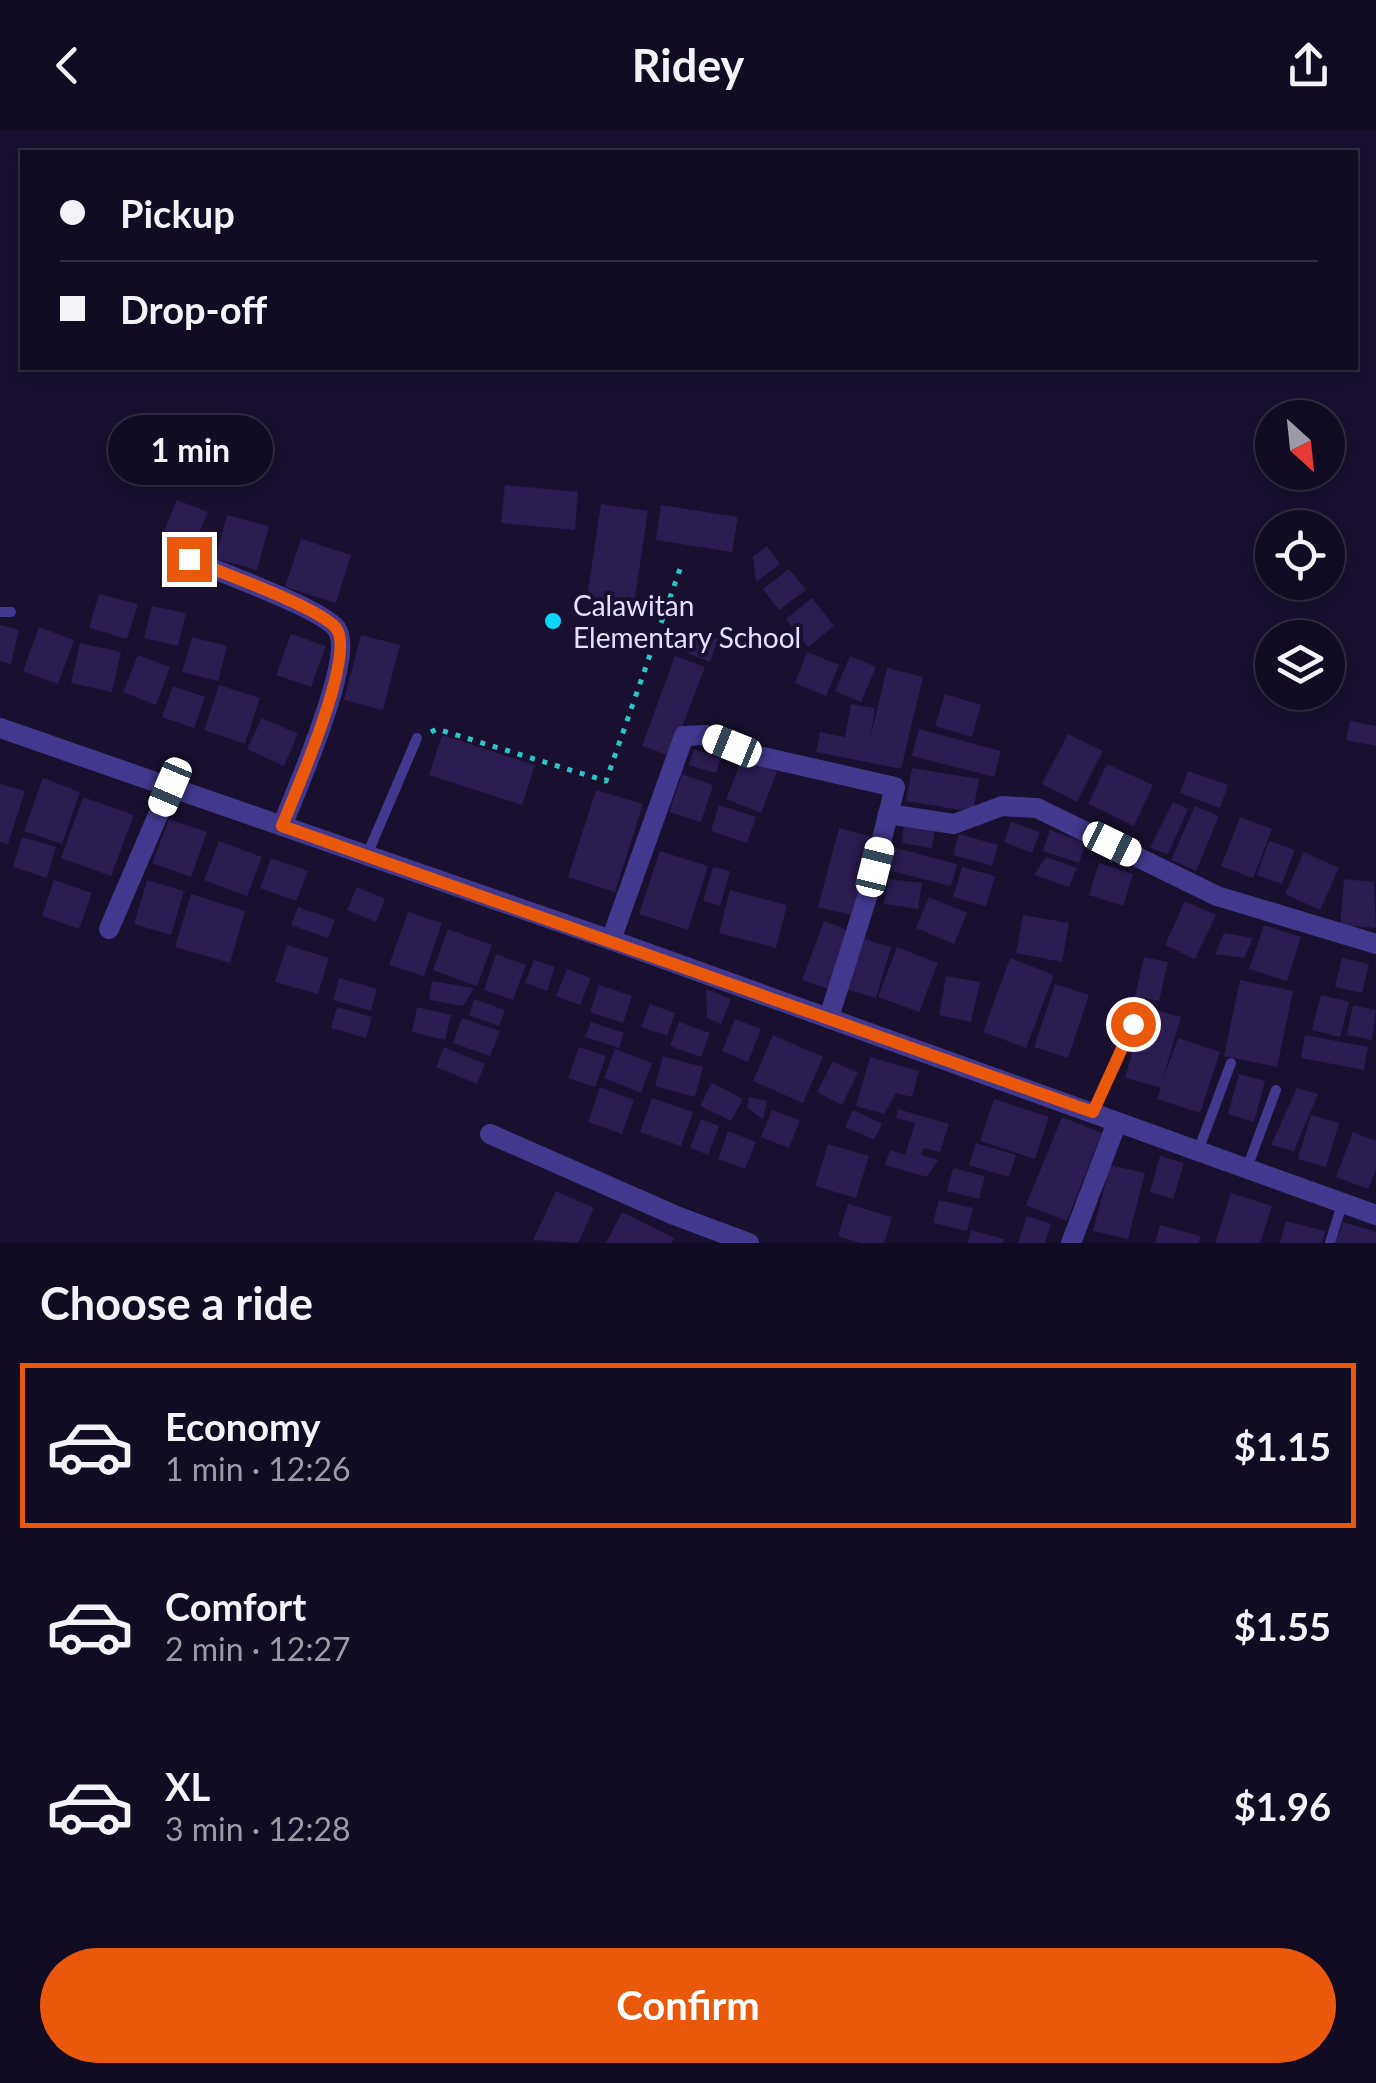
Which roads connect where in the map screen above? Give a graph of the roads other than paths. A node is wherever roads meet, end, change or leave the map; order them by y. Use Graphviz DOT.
graph roads {
  1 [pos="189,559"];
  2 [pos="0,728"];
  3 [pos="417,738"];
  4 [pos="170,787"];
  5 [pos="888,814"];
  6 [pos="282,826"];
  7 [pos="366,855"];
  8 [pos="109,929"];
  9 [pos="611,940"];
  10 [pos="1376,944"];
  11 [pos="829,1017"];
  12 [pos="1133,1024"];
  13 [pos="1230,1063"];
  14 [pos="1276,1090"];
  15 [pos="1093,1112"];
  16 [pos="1117,1122"];
  17 [pos="490,1134"];
  18 [pos="1198,1150"];
  19 [pos="1246,1168"];
  20 [pos="1342,1203"];
  21 [pos="1376,1215"];
  22 [pos="750,1243"];
  23 [pos="1071,1243"];
  24 [pos="1330,1243"];
  1 -- 6 [label="street"];
  2 -- 4 [label="street"];
  3 -- 7 [label="lane"];
  4 -- 6 [label="street"];
  4 -- 8 [label="street"];
  5 -- 9 [label="street"];
  5 -- 10 [label="street"];
  5 -- 11 [label="street"];
  6 -- 7 [label="street"];
  7 -- 9 [label="street"];
  9 -- 11 [label="street"];
  11 -- 15 [label="street"];
  12 -- 15 [label="lane"];
  13 -- 18 [label="lane"];
  14 -- 19 [label="lane"];
  15 -- 16 [label="street"];
  16 -- 18 [label="street"];
  16 -- 23 [label="street"];
  17 -- 22 [label="street"];
  18 -- 19 [label="street"];
  19 -- 20 [label="street"];
  20 -- 21 [label="street"];
  20 -- 24 [label="lane"];
}
